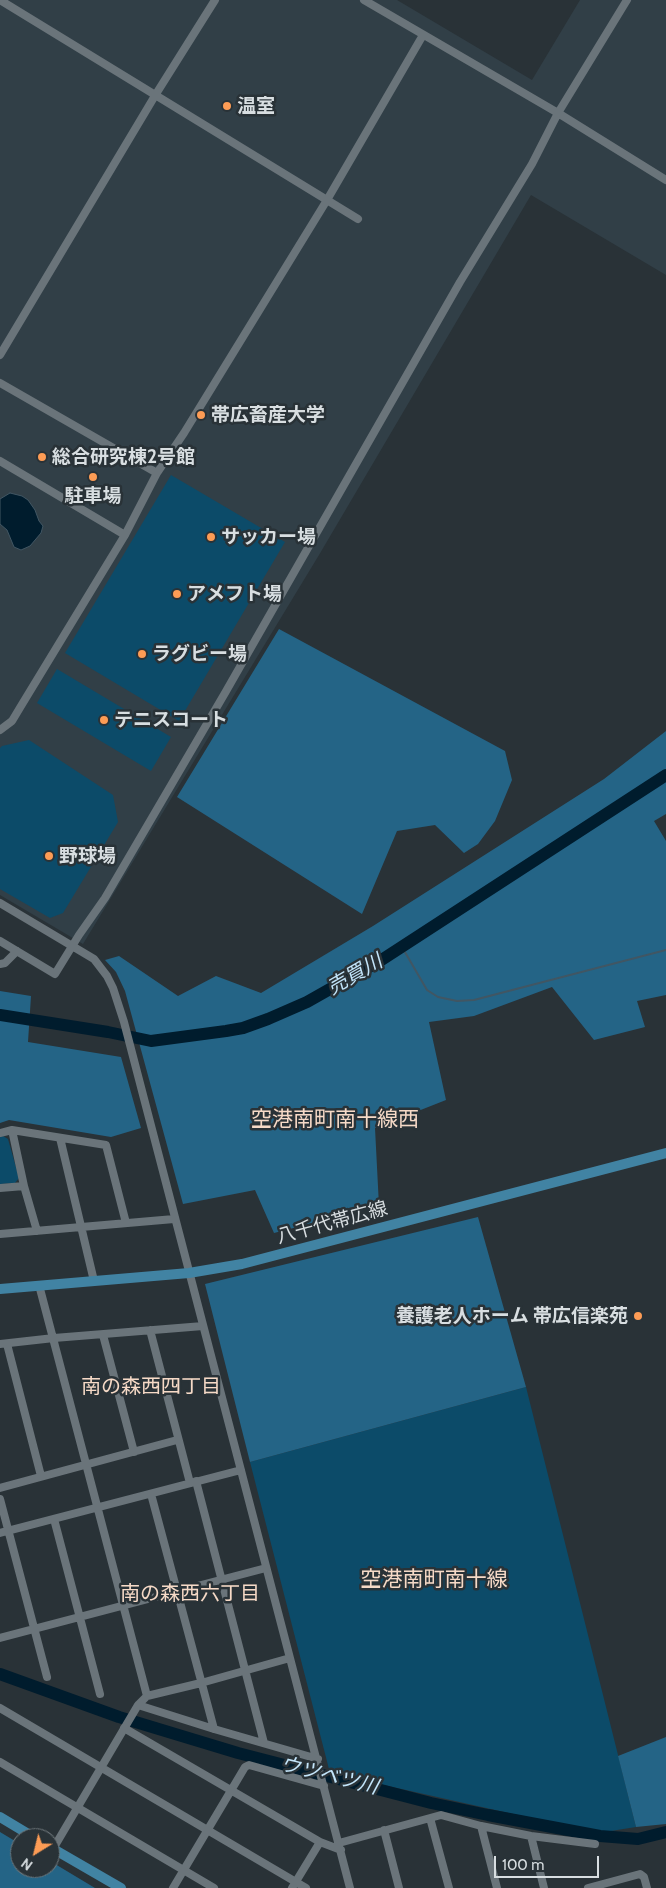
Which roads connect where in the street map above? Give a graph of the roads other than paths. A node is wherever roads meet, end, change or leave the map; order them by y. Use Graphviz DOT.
graph roads {
  1 [pos="0,0"];
  2 [pos="215,0"];
  3 [pos="364,0"];
  4 [pos="627,0"];
  5 [pos="423,35"];
  6 [pos="156,94"];
  7 [pos="558,113"];
  8 [pos="666,180"];
  9 [pos="327,200"];
  10 [pos="358,219"];
  11 [pos="0,355"];
  12 [pos="0,383"];
  13 [pos="0,461"];
  14 [pos="156,473"];
  15 [pos="125,535"];
  16 [pos="0,730"];
  17 [pos="0,903"];
  18 [pos="0,941"];
  19 [pos="73,946"];
  20 [pos="17,951"];
  21 [pos="0,964"];
  22 [pos="12,1130"];
  23 [pos="0,1133"];
  24 [pos="60,1138"];
  25 [pos="666,1153"];
  26 [pos="24,1186"];
  27 [pos="0,1188"];
  28 [pos="174,1219"];
  29 [pos="126,1223"];
  30 [pos="81,1226"];
  31 [pos="37,1231"];
  32 [pos="0,1234"];
  33 [pos="189,1273"];
  34 [pos="94,1281"];
  35 [pos="39,1285"];
  36 [pos="0,1289"];
  37 [pos="202,1326"];
  38 [pos="150,1330"];
  39 [pos="103,1335"];
  40 [pos="54,1338"];
  41 [pos="3,1344"];
  42 [pos="178,1440"];
  43 [pos="134,1452"];
  44 [pos="87,1464"];
  45 [pos="241,1470"];
  46 [pos="41,1476"];
  47 [pos="193,1482"];
  48 [pos="0,1488"];
  49 [pos="151,1494"];
  50 [pos="0,1499"];
  51 [pos="98,1507"];
  52 [pos="54,1519"];
  53 [pos="4,1532"];
  54 [pos="266,1568"];
  55 [pos="223,1580"];
  56 [pos="176,1592"];
  57 [pos="124,1605"];
  58 [pos="79,1617"];
  59 [pos="34,1630"];
  60 [pos="0,1638"];
  61 [pos="290,1658"];
  62 [pos="246,1670"];
  63 [pos="47,1677"];
  64 [pos="201,1683"];
  65 [pos="100,1694"];
  66 [pos="147,1696"];
  67 [pos="0,1708"];
  68 [pos="136,1708"];
  69 [pos="125,1726"];
  70 [pos="214,1729"];
  71 [pos="264,1743"];
  72 [pos="0,1762"];
  73 [pos="318,1763"];
  74 [pos="101,1766"];
  75 [pos="323,1784"];
  76 [pos="232,1790"];
  77 [pos="77,1807"];
  78 [pos="0,1817"];
  79 [pos="430,1818"];
  80 [pos="481,1826"];
  81 [pos="18,1828"];
  82 [pos="207,1830"];
  83 [pos="384,1830"];
  84 [pos="60,1835"];
  85 [pos="531,1836"];
  86 [pos="320,1842"];
  87 [pos="595,1844"];
  88 [pos="340,1846"];
  89 [pos="60,1853"];
  90 [pos="183,1871"];
  91 [pos="294,1885"];
  92 [pos="121,1888"];
  93 [pos="173,1888"];
  94 [pos="214,1888"];
  95 [pos="306,1888"];
  96 [pos="350,1888"];
  97 [pos="400,1888"];
  98 [pos="449,1888"];
  99 [pos="497,1888"];
  100 [pos="544,1888"];
  101 [pos="588,1888"];
  102 [pos="647,1888"];
  1 -- 6 [label="street"];
  2 -- 6 [label="street"];
  3 -- 5 [label="street"];
  4 -- 7 [label="street"];
  5 -- 7 [label="street"];
  5 -- 9 [label="street"];
  6 -- 9 [label="street"];
  6 -- 11 [label="street"];
  7 -- 8 [label="street"];
  7 -- 19 [label="street"];
  9 -- 10 [label="street"];
  9 -- 14 [label="street"];
  12 -- 14 [label="street"];
  13 -- 15 [label="street"];
  14 -- 15 [label="street"];
  15 -- 16 [label="street"];
  17 -- 19 [label="street"];
  18 -- 20 [label="street"];
  19 -- 20 [label="street"];
  19 -- 28 [label="street"];
  20 -- 21 [label="street"];
  22 -- 23 [label="street"];
  22 -- 24 [label="street"];
  22 -- 26 [label="street"];
  24 -- 29 [label="street"];
  24 -- 30 [label="street"];
  25 -- 33 [label="main road, 八千代帯広線"];
  26 -- 27 [label="street"];
  26 -- 31 [label="street"];
  28 -- 29 [label="street"];
  28 -- 33 [label="street"];
  29 -- 30 [label="street"];
  30 -- 31 [label="street"];
  30 -- 34 [label="street"];
  31 -- 32 [label="street"];
  33 -- 34 [label="main road, 八千代帯広線"];
  33 -- 37 [label="street"];
  34 -- 35 [label="main road, 八千代帯広線"];
  35 -- 36 [label="main road, 八千代帯広線"];
  35 -- 40 [label="street"];
  37 -- 38 [label="street"];
  37 -- 45 [label="street"];
  38 -- 39 [label="street"];
  38 -- 42 [label="street"];
  39 -- 40 [label="street"];
  39 -- 43 [label="street"];
  40 -- 41 [label="street"];
  40 -- 44 [label="street"];
  41 -- 46 [label="street"];
  42 -- 43 [label="street"];
  42 -- 47 [label="street"];
  43 -- 44 [label="street"];
  44 -- 46 [label="street"];
  44 -- 51 [label="street"];
  45 -- 47 [label="street"];
  45 -- 54 [label="street"];
  46 -- 48 [label="street"];
  47 -- 49 [label="street"];
  47 -- 55 [label="street"];
  49 -- 51 [label="street"];
  49 -- 56 [label="street"];
  50 -- 53 [label="street"];
  51 -- 52 [label="street"];
  51 -- 57 [label="street"];
  52 -- 53 [label="street"];
  52 -- 58 [label="street"];
  53 -- 59 [label="street"];
  54 -- 55 [label="street"];
  54 -- 61 [label="street"];
  55 -- 56 [label="street"];
  55 -- 62 [label="street"];
  56 -- 57 [label="street"];
  56 -- 64 [label="street"];
  57 -- 58 [label="street"];
  57 -- 66 [label="street"];
  58 -- 59 [label="street"];
  58 -- 65 [label="street"];
  59 -- 60 [label="street"];
  59 -- 63 [label="street"];
  61 -- 62 [label="street"];
  61 -- 73 [label="street"];
  62 -- 64 [label="street"];
  62 -- 71 [label="street"];
  64 -- 66 [label="street"];
  64 -- 70 [label="street"];
  66 -- 68 [label="street"];
  67 -- 74 [label="street"];
  68 -- 69 [label="street"];
  68 -- 70 [label="street"];
  69 -- 74 [label="street"];
  69 -- 76 [label="street"];
  70 -- 71 [label="street"];
  71 -- 73 [label="street"];
  72 -- 77 [label="street"];
  73 -- 75 [label="street"];
  74 -- 77 [label="street"];
  74 -- 82 [label="street"];
  75 -- 76 [label="street"];
  75 -- 88 [label="street"];
  76 -- 82 [label="street"];
  76 -- 86 [label="street"];
  77 -- 84 [label="street"];
  77 -- 90 [label="street"];
  78 -- 81 [label="main road"];
  79 -- 80 [label="street"];
  79 -- 83 [label="street"];
  79 -- 98 [label="street"];
  80 -- 85 [label="street"];
  80 -- 99 [label="street"];
  82 -- 90 [label="street"];
  82 -- 91 [label="street"];
  83 -- 88 [label="street"];
  83 -- 97 [label="street"];
  85 -- 87 [label="street"];
  85 -- 100 [label="street"];
  86 -- 88 [label="street"];
  86 -- 91 [label="street"];
  88 -- 96 [label="street"];
  89 -- 92 [label="main road"];
  90 -- 93 [label="street"];
  90 -- 94 [label="street"];
  91 -- 95 [label="street"];
  101 -- 102 [label="street"];
}
